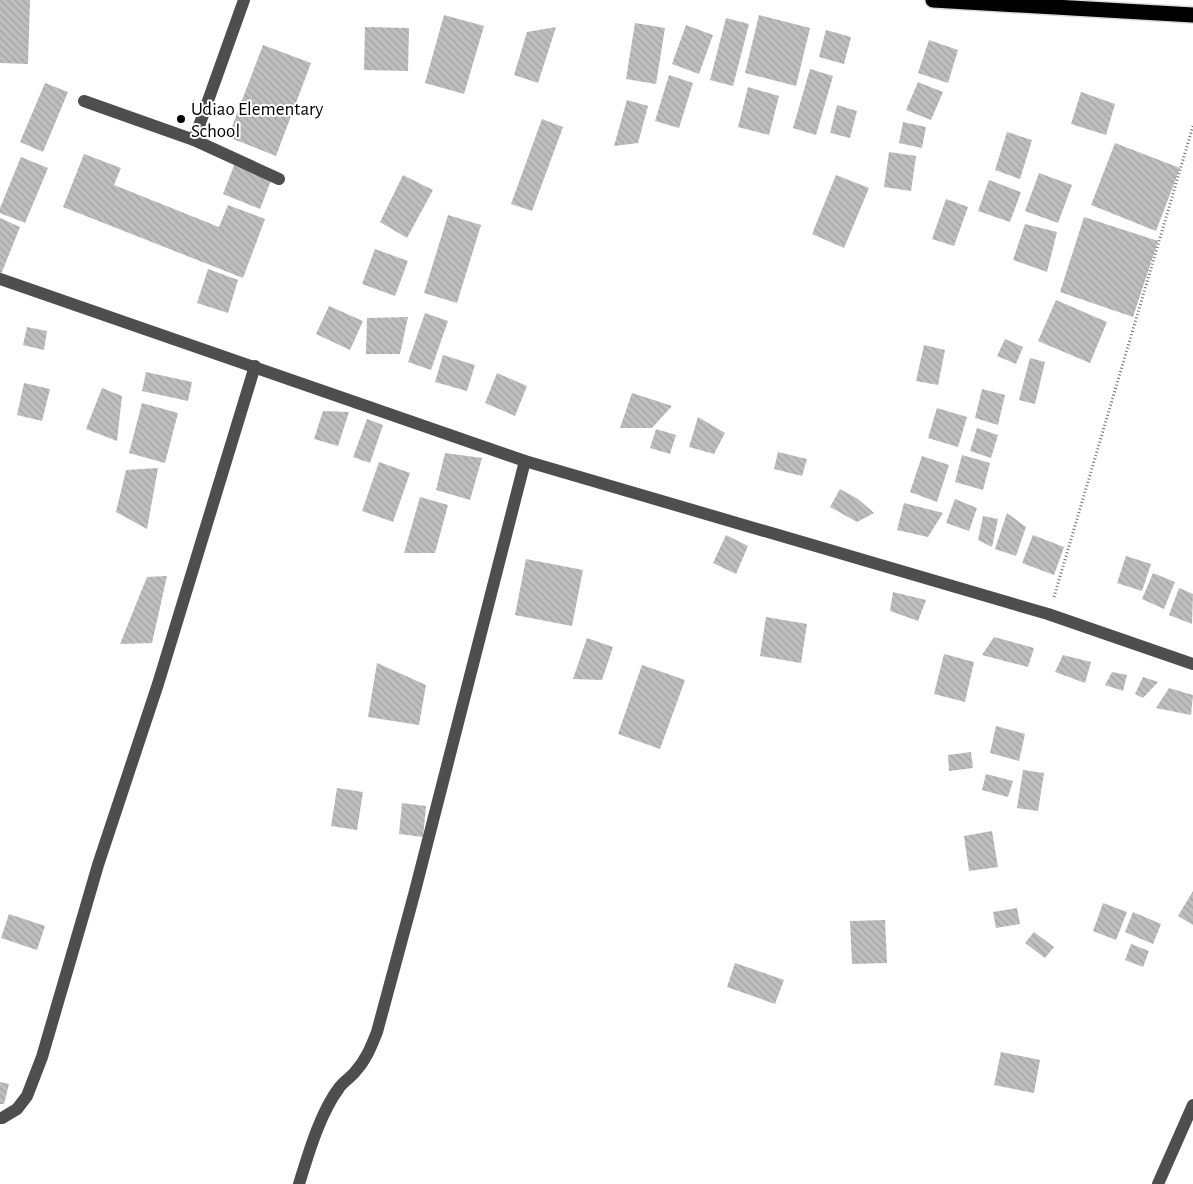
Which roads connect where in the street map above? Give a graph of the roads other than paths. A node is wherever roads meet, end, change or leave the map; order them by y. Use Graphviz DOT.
graph roads {
  1 [pos="244,0"];
  2 [pos="933,0"];
  3 [pos="983,1"];
  4 [pos="1193,15"];
  5 [pos="84,101"];
  6 [pos="194,140"];
  7 [pos="279,179"];
  8 [pos="0,279"];
  9 [pos="255,366"];
  10 [pos="525,460"];
  11 [pos="1193,664"];
  12 [pos="1193,1105"];
  13 [pos="0,1118"];
  14 [pos="299,1184"];
  15 [pos="1158,1184"];
  1 -- 6 [label="street"];
  2 -- 3 [label="highway"];
  3 -- 4 [label="highway"];
  5 -- 6 [label="street"];
  6 -- 7 [label="street"];
  8 -- 9 [label="street"];
  9 -- 10 [label="street"];
  9 -- 13 [label="street"];
  10 -- 11 [label="street"];
  10 -- 14 [label="street"];
  12 -- 15 [label="street"];
}
